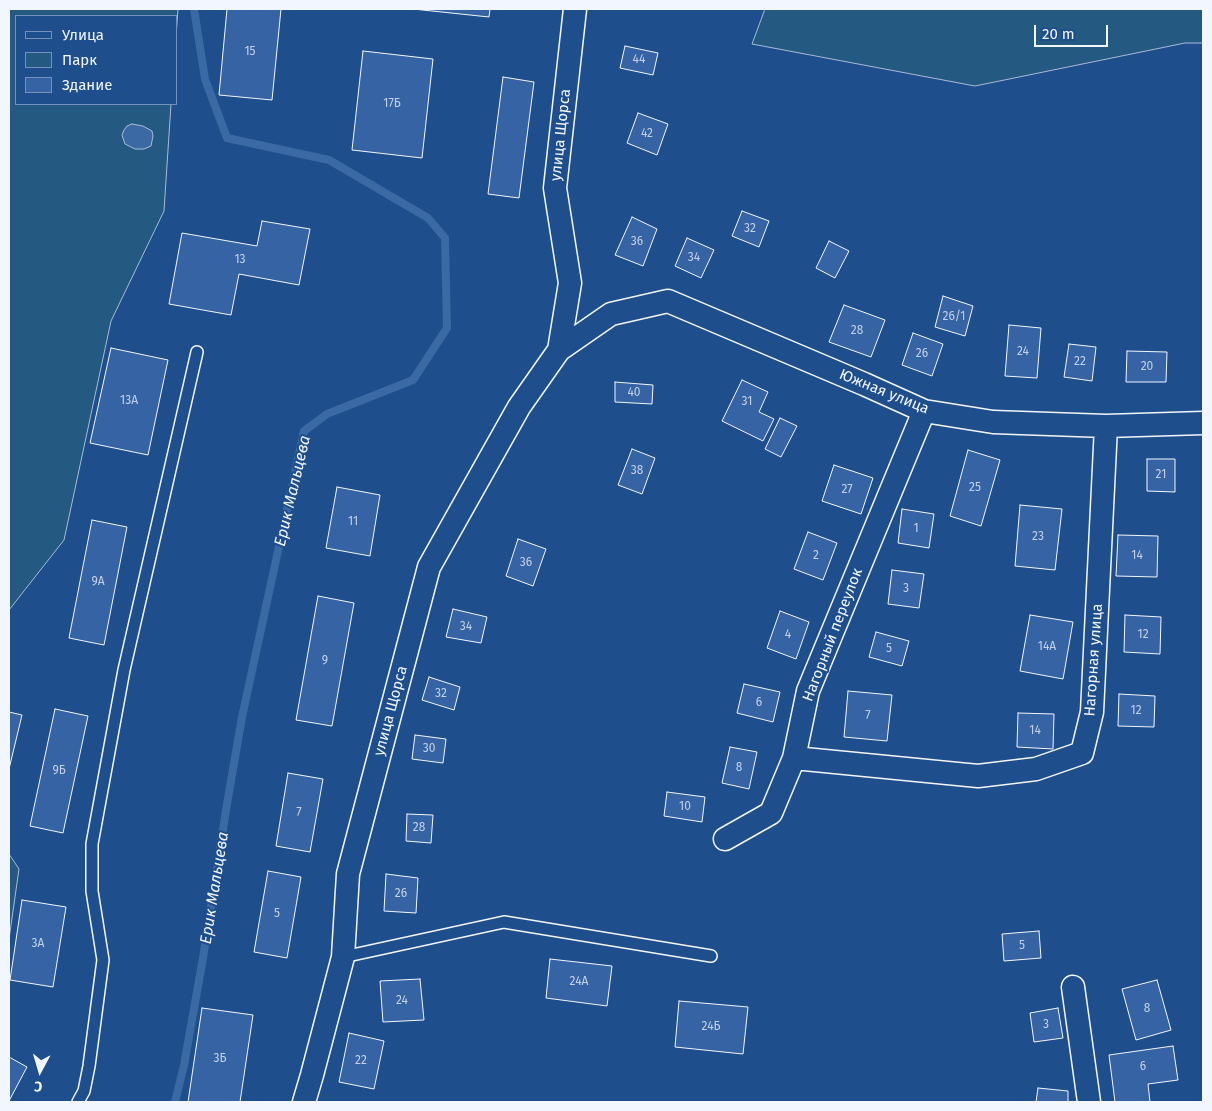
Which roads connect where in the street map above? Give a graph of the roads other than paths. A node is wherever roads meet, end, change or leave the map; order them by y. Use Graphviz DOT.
graph roads {
  1 [pos="575,9"];
  2 [pos="668,301"];
  3 [pos="559,350"];
  4 [pos="197,352"];
  5 [pos="924,411"];
  6 [pos="1203,423"];
  7 [pos="1106,426"];
  8 [pos="794,758"];
  9 [pos="725,839"];
  10 [pos="711,956"];
  11 [pos="343,957"];
  12 [pos="1074,987"];
  13 [pos="78,1102"];
  14 [pos="304,1102"];
  15 [pos="1089,1102"];
  1 -- 3 [label="street, улица Щорса"];
  2 -- 3 [label="street, улица Щорса"];
  2 -- 5 [label="street, Южная улица"];
  3 -- 11 [label="street, улица Щорса"];
  4 -- 13 [label="lane"];
  5 -- 7 [label="street, Южная улица"];
  5 -- 8 [label="street, Нагорный переулок"];
  6 -- 7 [label="street, Южная улица"];
  7 -- 8 [label="street, Нагорная улица"];
  8 -- 9 [label="street, Нагорный переулок"];
  10 -- 11 [label="lane"];
  11 -- 14 [label="street, улица Щорса"];
  12 -- 15 [label="street"];
}
